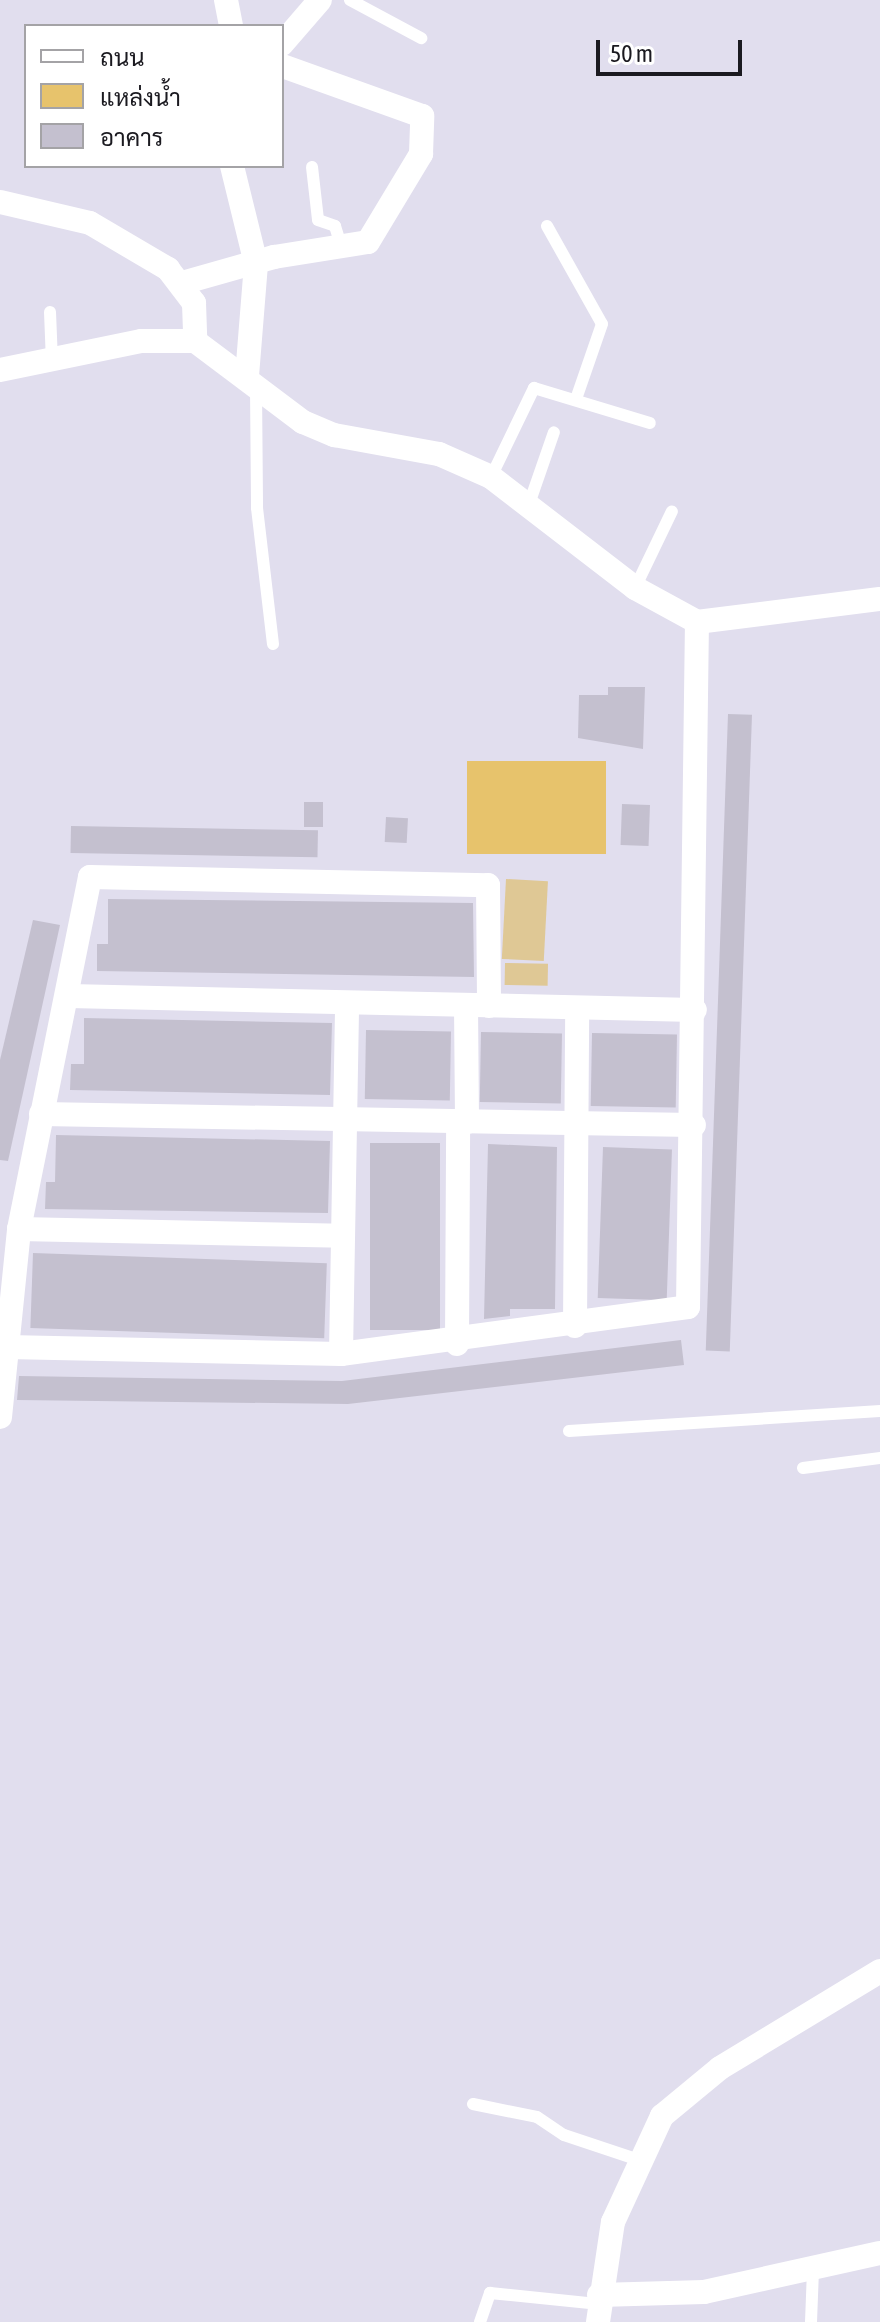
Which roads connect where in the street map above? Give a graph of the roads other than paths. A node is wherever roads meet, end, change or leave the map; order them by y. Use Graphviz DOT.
graph roads {
  1 [pos="226,0"];
  2 [pos="320,0"];
  3 [pos="350,0"];
  4 [pos="231,24"];
  5 [pos="421,38"];
  6 [pos="284,42"];
  7 [pos="284,67"];
  8 [pos="312,167"];
  9 [pos="232,168"];
  10 [pos="0,202"];
  11 [pos="547,226"];
  12 [pos="341,246"];
  13 [pos="256,264"];
  14 [pos="182,283"];
  15 [pos="50,312"];
  16 [pos="195,341"];
  17 [pos="52,365"];
  18 [pos="0,370"];
  19 [pos="251,381"];
  20 [pos="576,399"];
  21 [pos="650,423"];
  22 [pos="554,432"];
  23 [pos="491,477"];
  24 [pos="527,510"];
  25 [pos="672,511"];
  26 [pos="635,588"];
  27 [pos="880,599"];
  28 [pos="697,622"];
  29 [pos="273,644"];
  30 [pos="69,996"];
  31 [pos="347,1003"];
  32 [pos="478,1006"];
  33 [pos="577,1008"];
  34 [pos="695,1010"];
  35 [pos="41,1114"];
  36 [pos="345,1121"];
  37 [pos="462,1122"];
  38 [pos="575,1123"];
  39 [pos="694,1125"];
  40 [pos="19,1229"];
  41 [pos="342,1236"];
  42 [pos="575,1326"];
  43 [pos="457,1344"];
  44 [pos="7,1347"];
  45 [pos="341,1354"];
  46 [pos="880,1411"];
  47 [pos="0,1417"];
  48 [pos="569,1431"];
  49 [pos="880,1458"];
  50 [pos="803,1468"];
  51 [pos="880,1971"];
  52 [pos="473,2104"];
  53 [pos="639,2160"];
  54 [pos="880,2253"];
  55 [pos="813,2271"];
  56 [pos="599,2307"];
  57 [pos="480,2322"];
  58 [pos="811,2322"];
  1 -- 4 [label="street"];
  2 -- 6 [label="street"];
  3 -- 5 [label="lane"];
  7 -- 12 [label="street"];
  8 -- 12 [label="lane"];
  9 -- 13 [label="street"];
  10 -- 14 [label="street"];
  11 -- 20 [label="lane"];
  12 -- 13 [label="street"];
  13 -- 14 [label="street"];
  13 -- 19 [label="street"];
  14 -- 16 [label="street"];
  15 -- 17 [label="lane"];
  16 -- 17 [label="street"];
  16 -- 19 [label="street"];
  17 -- 18 [label="street"];
  19 -- 23 [label="street"];
  19 -- 29 [label="lane"];
  20 -- 21 [label="lane"];
  20 -- 23 [label="lane"];
  22 -- 24 [label="lane"];
  23 -- 24 [label="street"];
  24 -- 26 [label="street"];
  25 -- 26 [label="lane"];
  26 -- 28 [label="street"];
  27 -- 28 [label="street"];
  28 -- 34 [label="street"];
  30 -- 31 [label="street"];
  30 -- 32 [label="street"];
  30 -- 35 [label="street"];
  31 -- 32 [label="street"];
  31 -- 36 [label="street"];
  32 -- 33 [label="street"];
  32 -- 37 [label="street"];
  33 -- 34 [label="street"];
  33 -- 38 [label="street"];
  34 -- 39 [label="street"];
  35 -- 36 [label="street"];
  35 -- 40 [label="street"];
  36 -- 37 [label="street"];
  36 -- 41 [label="street"];
  37 -- 38 [label="street"];
  37 -- 43 [label="street"];
  38 -- 39 [label="street"];
  38 -- 42 [label="street"];
  39 -- 42 [label="street"];
  40 -- 41 [label="street"];
  40 -- 44 [label="street"];
  41 -- 45 [label="street"];
  42 -- 43 [label="street"];
  43 -- 45 [label="street"];
  44 -- 45 [label="street"];
  44 -- 47 [label="street"];
  46 -- 48 [label="lane"];
  49 -- 50 [label="lane"];
  51 -- 53 [label="street"];
  52 -- 53 [label="lane"];
  53 -- 56 [label="street"];
  54 -- 55 [label="street"];
  55 -- 56 [label="street"];
  55 -- 58 [label="lane"];
  56 -- 57 [label="lane"];
}
